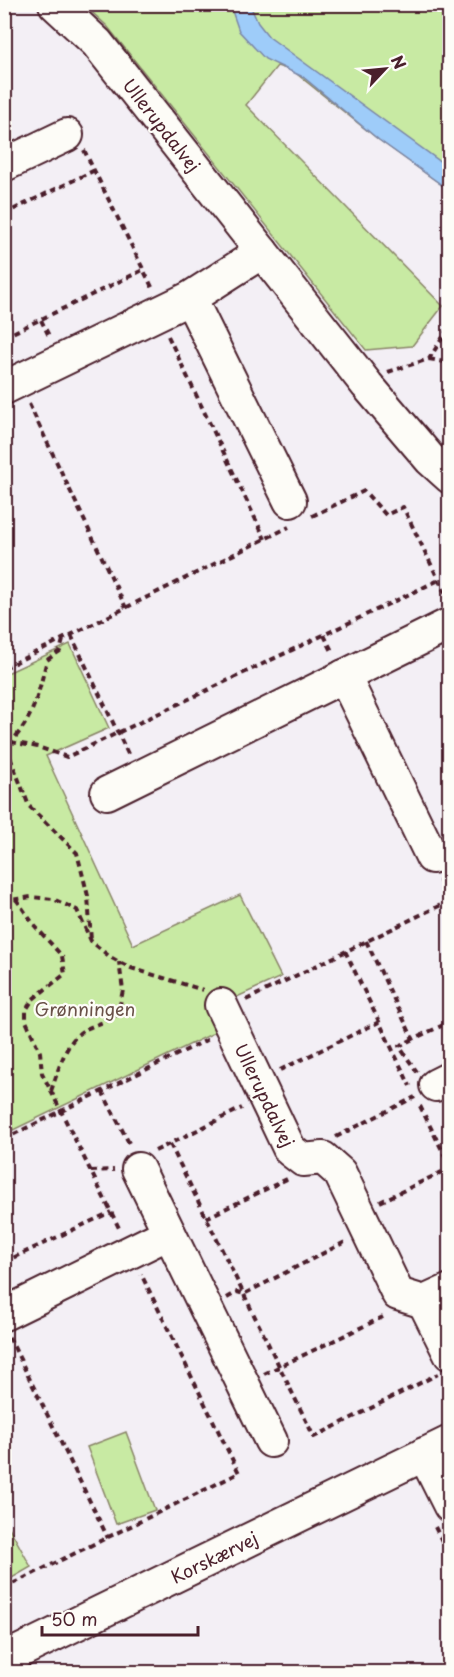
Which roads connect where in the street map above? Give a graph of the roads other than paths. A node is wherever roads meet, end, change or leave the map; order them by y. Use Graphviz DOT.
graph roads {
  1 [pos="55,4"];
  2 [pos="67,135"];
  3 [pos="4,165"];
  4 [pos="262,252"];
  5 [pos="170,308"];
  6 [pos="11,385"];
  7 [pos="450,477"];
  8 [pos="297,515"];
  9 [pos="450,624"];
  10 [pos="344,676"];
  11 [pos="107,793"];
  12 [pos="432,857"];
  13 [pos="226,1014"];
  14 [pos="140,1157"];
  15 [pos="169,1233"];
  16 [pos="427,1296"];
  17 [pos="4,1314"];
  18 [pos="444,1364"];
  19 [pos="271,1441"];
  20 [pos="437,1448"];
  21 [pos="450,1506"];
  22 [pos="14,1662"];
  1 -- 4 [label="street, Ullerupdalvej"];
  2 -- 3 [label="street"];
  4 -- 5 [label="street"];
  4 -- 7 [label="street, Ullerupdalvej"];
  5 -- 6 [label="street"];
  5 -- 8 [label="street"];
  9 -- 10 [label="street"];
  10 -- 11 [label="street"];
  10 -- 12 [label="street"];
  13 -- 16 [label="street, Ullerupdalvej"];
  14 -- 15 [label="street"];
  15 -- 17 [label="street"];
  15 -- 19 [label="street"];
  16 -- 18 [label="street, Ullerupdalvej"];
  20 -- 21 [label="street"];
  20 -- 22 [label="street, Korskærvej"];
}
